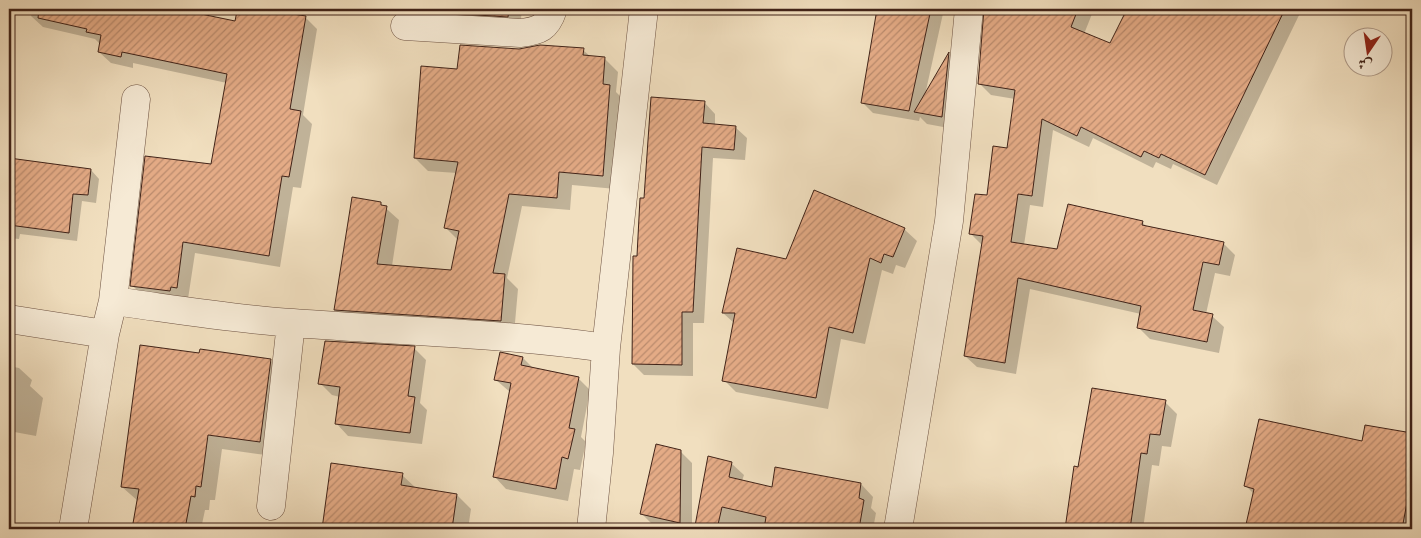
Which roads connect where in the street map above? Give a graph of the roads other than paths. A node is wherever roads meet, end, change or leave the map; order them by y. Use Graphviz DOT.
graph roads {
  1 [pos="553,9"];
  2 [pos="644,9"];
  3 [pos="970,9"];
  4 [pos="405,26"];
  5 [pos="136,99"];
  6 [pos="113,301"];
  7 [pos="9,319"];
  8 [pos="291,323"];
  9 [pos="105,334"];
  10 [pos="606,348"];
  11 [pos="271,506"];
  12 [pos="73,529"];
  13 [pos="591,529"];
  14 [pos="898,529"];
  1 -- 4 [label="street"];
  2 -- 10 [label="street"];
  3 -- 14 [label="street"];
  5 -- 6 [label="street"];
  6 -- 8 [label="street"];
  6 -- 9 [label="street"];
  7 -- 9 [label="street"];
  8 -- 10 [label="street"];
  8 -- 11 [label="street"];
  9 -- 12 [label="street"];
  10 -- 13 [label="street"];
}
